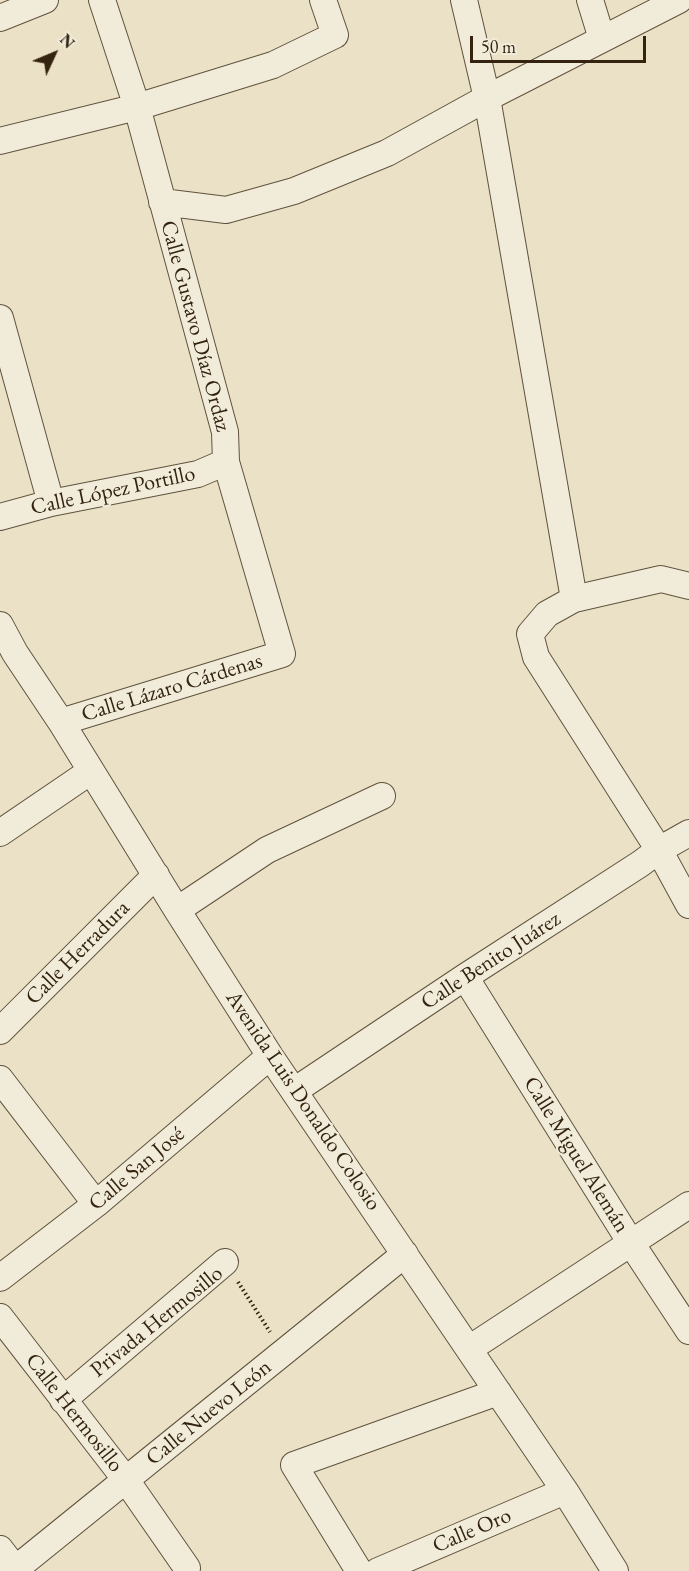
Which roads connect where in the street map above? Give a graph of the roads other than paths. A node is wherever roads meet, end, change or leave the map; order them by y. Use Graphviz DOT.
graph roads {
  1 [pos="45,0"];
  2 [pos="102,0"];
  3 [pos="323,0"];
  4 [pos="464,0"];
  5 [pos="590,0"];
  6 [pos="679,0"];
  7 [pos="0,18"];
  8 [pos="602,39"];
  9 [pos="487,98"];
  10 [pos="137,107"];
  11 [pos="0,141"];
  12 [pos="162,202"];
  13 [pos="0,318"];
  14 [pos="226,462"];
  15 [pos="51,503"];
  16 [pos="0,517"];
  17 [pos="689,586"];
  18 [pos="574,599"];
  19 [pos="0,625"];
  20 [pos="282,654"];
  21 [pos="7,658"];
  22 [pos="62,722"];
  23 [pos="91,771"];
  24 [pos="382,796"];
  25 [pos="0,833"];
  26 [pos="689,833"];
  27 [pos="659,850"];
  28 [pos="156,875"];
  29 [pos="689,905"];
  30 [pos="177,910"];
  31 [pos="465,977"];
  32 [pos="0,1031"];
  33 [pos="270,1056"];
  34 [pos="0,1079"];
  35 [pos="294,1090"];
  36 [pos="96,1204"];
  37 [pos="689,1205"];
  38 [pos="631,1243"];
  39 [pos="405,1254"];
  40 [pos="225,1262"];
  41 [pos="0,1278"];
  42 [pos="0,1317"];
  43 [pos="689,1331"];
  44 [pos="469,1348"];
  45 [pos="498,1392"];
  46 [pos="63,1400"];
  47 [pos="126,1480"];
  48 [pos="565,1491"];
  49 [pos="0,1549"];
  50 [pos="187,1568"];
  51 [pos="15,1570"];
  52 [pos="360,1571"];
  53 [pos="378,1571"];
  54 [pos="615,1571"];
  1 -- 7 [label="street"];
  2 -- 10 [label="street, Calle Gustavo Díaz Ordaz"];
  3 -- 10 [label="street"];
  4 -- 9 [label="street"];
  5 -- 8 [label="street"];
  6 -- 8 [label="street"];
  8 -- 9 [label="street"];
  9 -- 12 [label="street"];
  9 -- 18 [label="street"];
  10 -- 11 [label="street"];
  10 -- 12 [label="street, Calle Gustavo Díaz Ordaz"];
  12 -- 14 [label="street, Calle Gustavo Díaz Ordaz"];
  13 -- 15 [label="street"];
  14 -- 15 [label="street, Calle López Portillo"];
  14 -- 20 [label="street, Calle Gustavo Díaz Ordaz"];
  15 -- 16 [label="street, Calle López Portillo"];
  17 -- 18 [label="street"];
  18 -- 27 [label="street"];
  19 -- 21 [label="street, Avenida Luis Donaldo Colosio"];
  20 -- 22 [label="street, Calle Lázaro Cárdenas"];
  21 -- 22 [label="street, Avenida Luis Donaldo Colosio"];
  22 -- 23 [label="street, Avenida Luis Donaldo Colosio"];
  23 -- 25 [label="street"];
  23 -- 28 [label="street, Avenida Luis Donaldo Colosio"];
  24 -- 30 [label="street"];
  26 -- 27 [label="street, Calle Benito Juárez"];
  27 -- 29 [label="street"];
  27 -- 31 [label="street, Calle Benito Juárez"];
  28 -- 30 [label="street, Avenida Luis Donaldo Colosio"];
  28 -- 32 [label="street, Calle Herradura"];
  30 -- 33 [label="street, Avenida Luis Donaldo Colosio"];
  31 -- 35 [label="street, Calle Benito Juárez"];
  31 -- 38 [label="street, Calle Miguel Alemán"];
  33 -- 35 [label="street, Avenida Luis Donaldo Colosio"];
  33 -- 36 [label="street, Calle San José"];
  34 -- 36 [label="street"];
  35 -- 39 [label="street, Avenida Luis Donaldo Colosio"];
  36 -- 41 [label="street, Calle San José"];
  37 -- 38 [label="street"];
  38 -- 43 [label="street, Calle Miguel Alemán"];
  38 -- 44 [label="street"];
  39 -- 44 [label="street, Avenida Luis Donaldo Colosio"];
  39 -- 47 [label="street, Calle Nuevo León"];
  40 -- 46 [label="street, Privada Hermosillo"];
  42 -- 46 [label="street, Calle Hermosillo"];
  44 -- 45 [label="street, Avenida Luis Donaldo Colosio"];
  45 -- 48 [label="street, Avenida Luis Donaldo Colosio"];
  45 -- 52 [label="street"];
  46 -- 47 [label="street, Calle Hermosillo"];
  47 -- 50 [label="street"];
  47 -- 51 [label="street, Calle Nuevo León"];
  48 -- 53 [label="street, Calle Oro"];
  48 -- 54 [label="street, Avenida Luis Donaldo Colosio"];
  49 -- 51 [label="street"];
}
